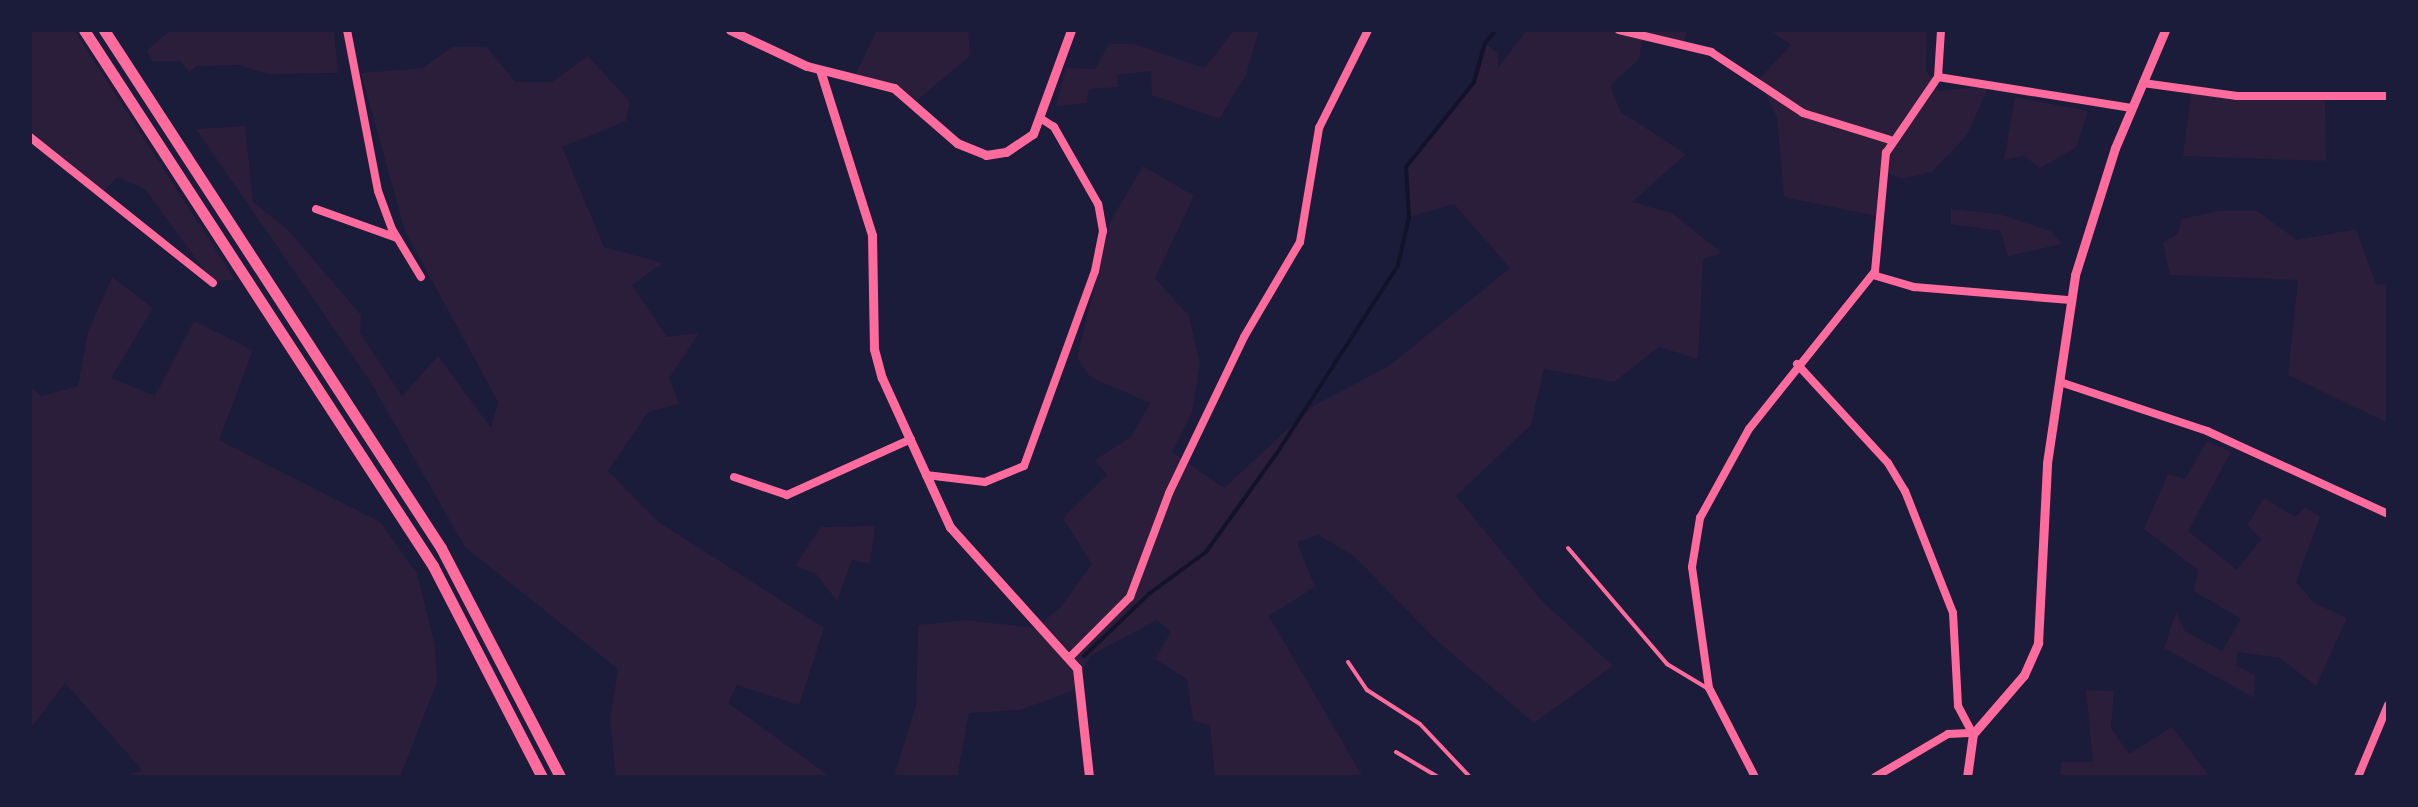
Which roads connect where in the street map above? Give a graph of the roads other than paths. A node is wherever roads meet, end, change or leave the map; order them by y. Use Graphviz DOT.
graph roads {
  1 [pos="84,30"];
  2 [pos="104,30"];
  3 [pos="347,30"];
  4 [pos="731,30"];
  5 [pos="1071,30"];
  6 [pos="1368,30"];
  7 [pos="1619,30"];
  8 [pos="1941,30"];
  9 [pos="2165,30"];
  10 [pos="820,70"];
  11 [pos="1938,77"];
  12 [pos="2143,84"];
  13 [pos="2388,96"];
  14 [pos="2132,108"];
  15 [pos="1040,118"];
  16 [pos="30,137"];
  17 [pos="1890,140"];
  18 [pos="316,209"];
  19 [pos="397,238"];
  20 [pos="1873,275"];
  21 [pos="422,277"];
  22 [pos="212,283"];
  23 [pos="2070,300"];
  24 [pos="1796,364"];
  25 [pos="2060,382"];
  26 [pos="910,439"];
  27 [pos="926,476"];
  28 [pos="734,477"];
  29 [pos="2388,514"];
  30 [pos="1568,548"];
  31 [pos="1070,656"];
  32 [pos="1348,662"];
  33 [pos="1709,688"];
  34 [pos="2388,705"];
  35 [pos="1973,734"];
  36 [pos="1396,752"];
  37 [pos="2361,776"];
  38 [pos="542,777"];
  39 [pos="560,777"];
  40 [pos="1089,777"];
  41 [pos="1438,777"];
  42 [pos="1470,777"];
  43 [pos="1755,777"];
  44 [pos="1875,777"];
  45 [pos="1967,777"];
  1 -- 38 [label="highway"];
  2 -- 39 [label="highway"];
  3 -- 19 [label="street"];
  4 -- 10 [label="street"];
  5 -- 15 [label="street"];
  6 -- 31 [label="street"];
  7 -- 17 [label="street"];
  8 -- 11 [label="street"];
  9 -- 12 [label="street"];
  10 -- 15 [label="street"];
  10 -- 26 [label="street"];
  11 -- 14 [label="street"];
  11 -- 17 [label="street"];
  12 -- 13 [label="street"];
  12 -- 14 [label="street"];
  14 -- 23 [label="street"];
  15 -- 27 [label="street"];
  16 -- 22 [label="street"];
  17 -- 20 [label="street"];
  18 -- 19 [label="street"];
  19 -- 21 [label="street"];
  20 -- 23 [label="street"];
  20 -- 24 [label="street"];
  23 -- 25 [label="street"];
  24 -- 33 [label="street"];
  24 -- 35 [label="street"];
  25 -- 29 [label="street"];
  25 -- 35 [label="street"];
  26 -- 27 [label="street"];
  26 -- 28 [label="street"];
  27 -- 31 [label="street"];
  30 -- 33 [label="lane"];
  31 -- 40 [label="street"];
  32 -- 42 [label="lane"];
  33 -- 43 [label="street"];
  34 -- 37 [label="street"];
  35 -- 44 [label="street"];
  35 -- 45 [label="street"];
  36 -- 41 [label="lane"];
}
